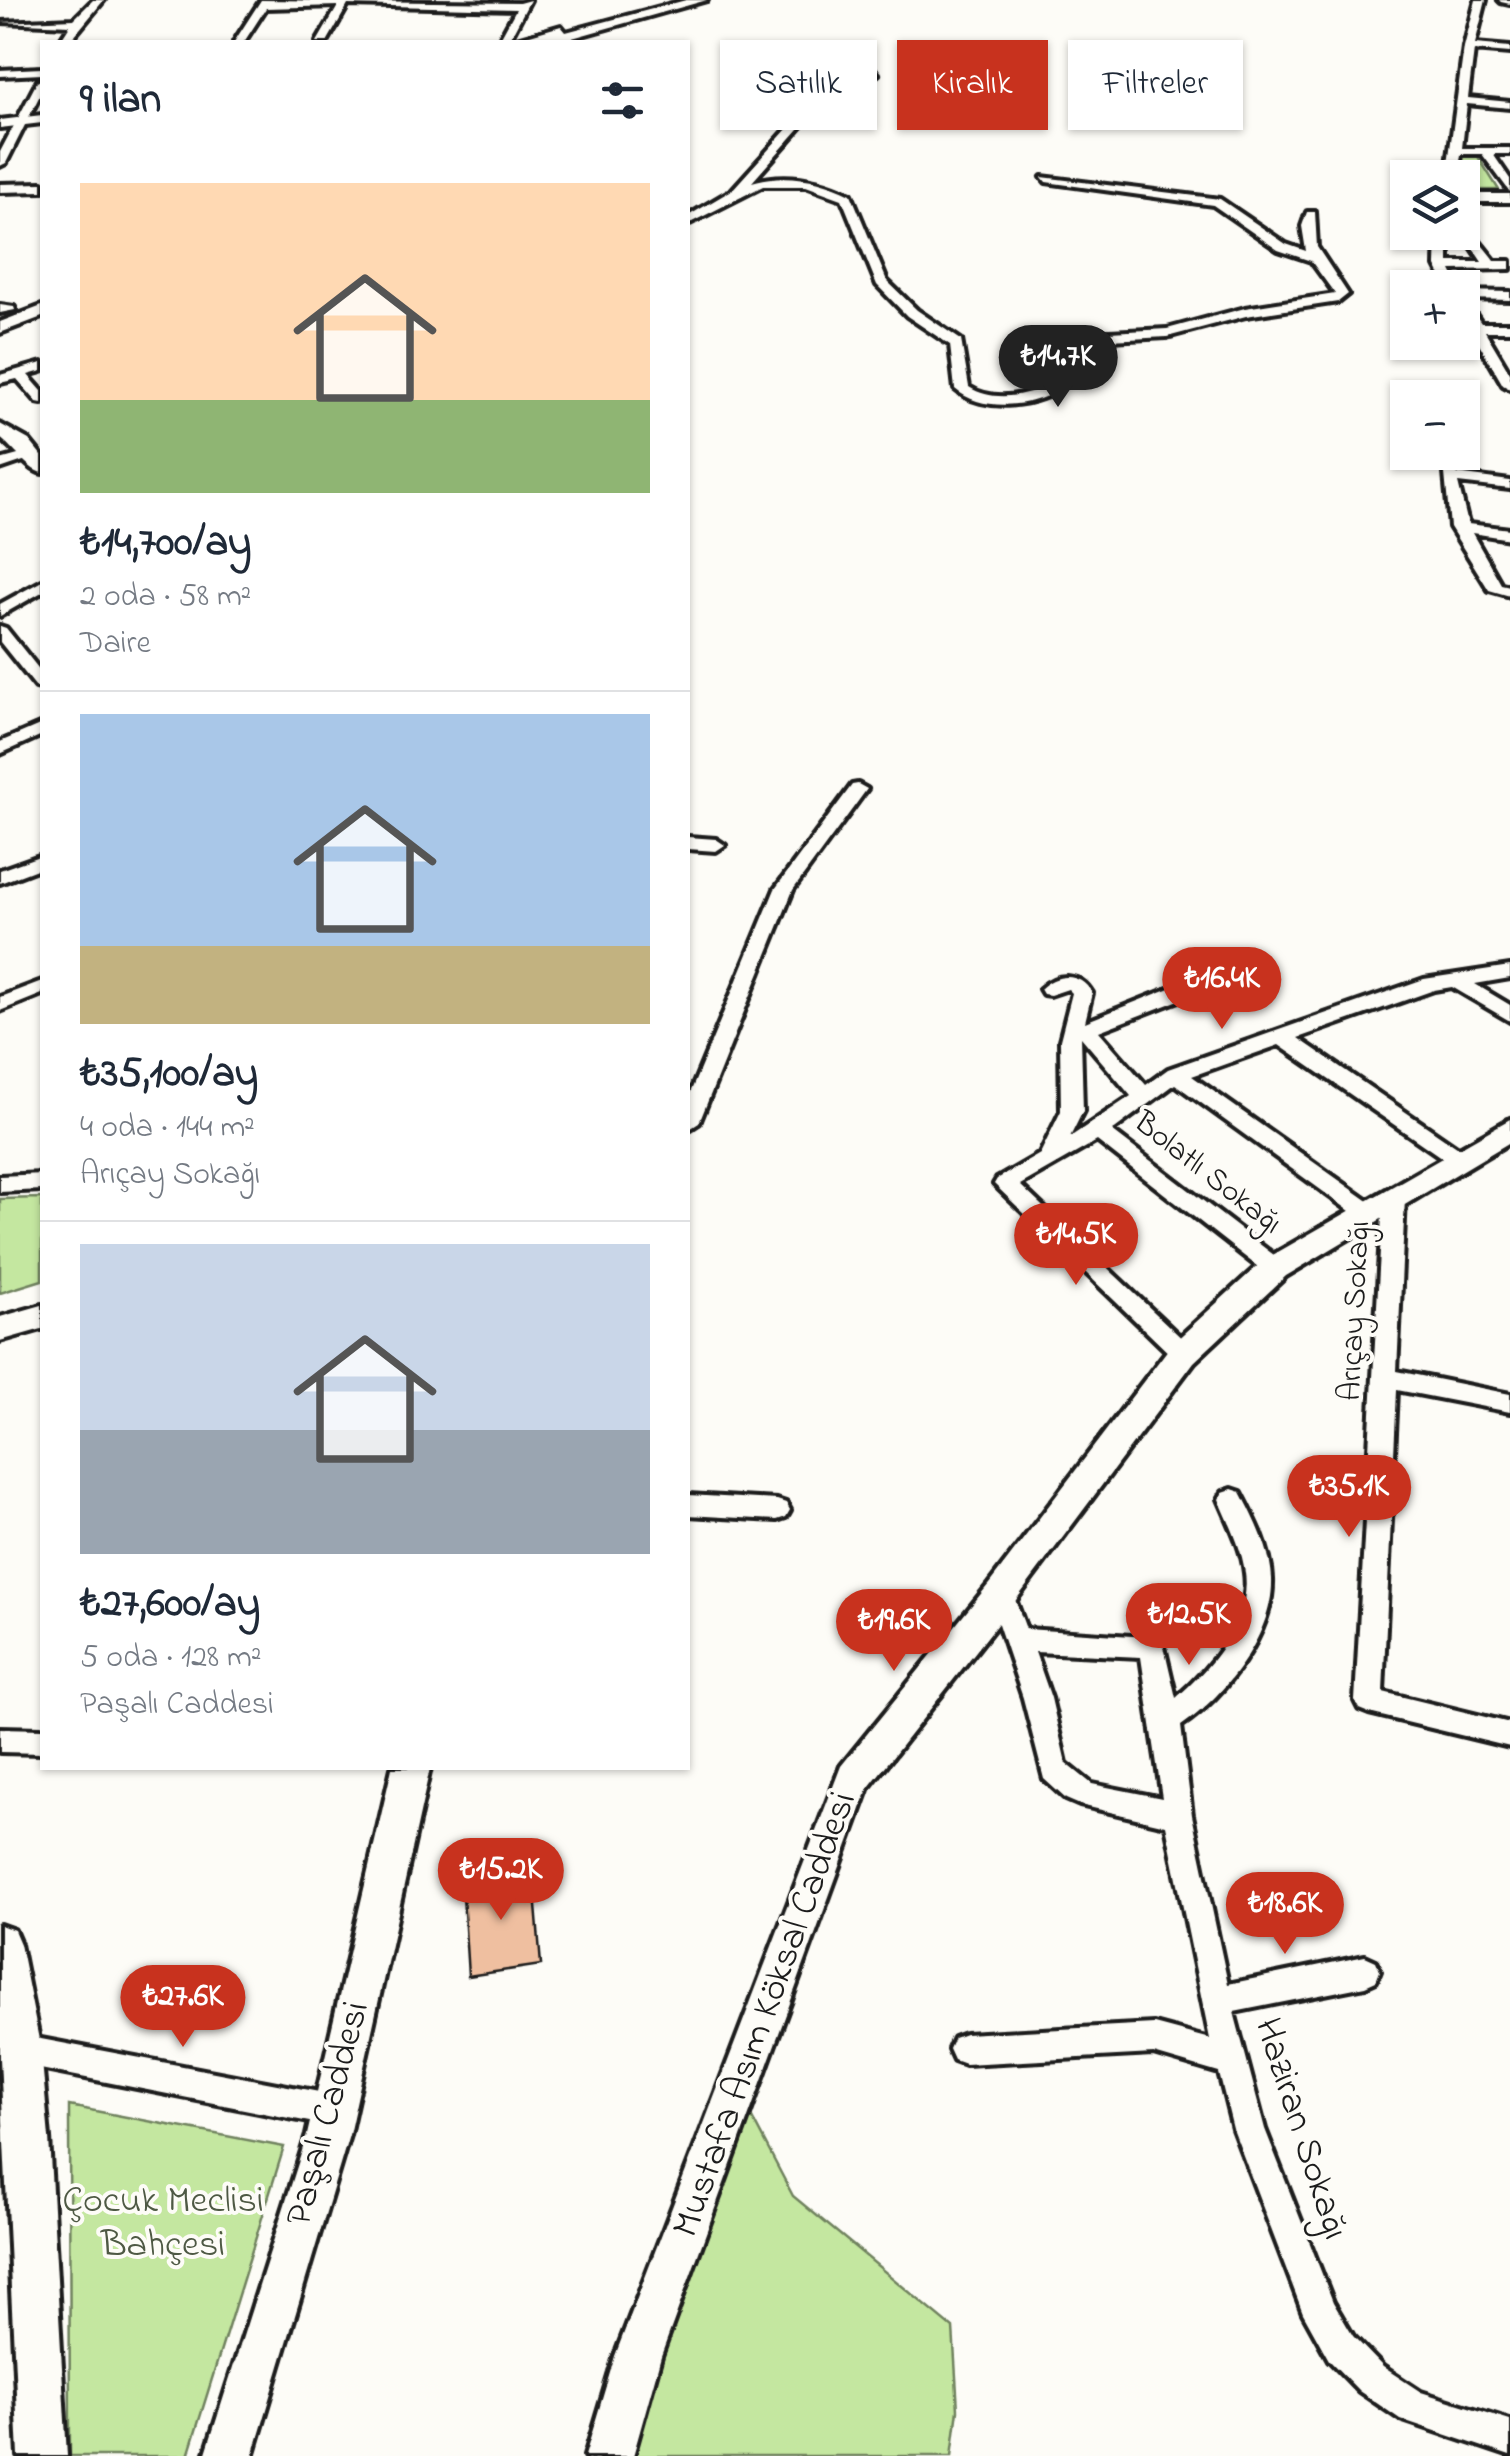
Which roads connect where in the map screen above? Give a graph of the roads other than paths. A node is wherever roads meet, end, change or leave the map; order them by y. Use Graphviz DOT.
graph roads {
  1 [pos="99,0"];
  2 [pos="670,0"];
  3 [pos="701,0"];
  4 [pos="1481,0"];
  5 [pos="264,2"];
  6 [pos="344,2"];
  7 [pos="523,3"];
  8 [pos="6,22"];
  9 [pos="78,22"];
  10 [pos="65,40"];
  11 [pos="240,40"];
  12 [pos="323,40"];
  13 [pos="504,40"];
  14 [pos="520,40"];
  15 [pos="551,40"];
  16 [pos="1468,47"];
  17 [pos="1510,50"];
  18 [pos="40,72"];
  19 [pos="0,73"];
  20 [pos="40,86"];
  21 [pos="1464,101"];
  22 [pos="1510,105"];
  23 [pos="40,120"];
  24 [pos="0,124"];
  25 [pos="18,126"];
  26 [pos="40,127"];
  27 [pos="791,130"];
  28 [pos="0,132"];
  29 [pos="1456,151"];
  30 [pos="1484,151"];
  31 [pos="1510,151"];
  32 [pos="1455,160"];
  33 [pos="0,163"];
  34 [pos="757,167"];
  35 [pos="1046,179"];
  36 [pos="782,181"];
  37 [pos="0,188"];
  38 [pos="40,188"];
  39 [pos="1510,188"];
  40 [pos="736,192"];
  41 [pos="1480,198"];
  42 [pos="1510,198"];
  43 [pos="1312,216"];
  44 [pos="690,220"];
  45 [pos="1480,249"];
  46 [pos="1440,250"];
  47 [pos="1315,258"];
  48 [pos="1491,265"];
  49 [pos="1510,265"];
  50 [pos="1442,266"];
  51 [pos="1444,270"];
  52 [pos="1510,296"];
  53 [pos="1480,297"];
  54 [pos="40,300"];
  55 [pos="40,311"];
  56 [pos="7,313"];
  57 [pos="1480,326"];
  58 [pos="1510,327"];
  59 [pos="0,328"];
  60 [pos="1480,330"];
  61 [pos="0,338"];
  62 [pos="1503,360"];
  63 [pos="40,369"];
  64 [pos="20,374"];
  65 [pos="0,379"];
  66 [pos="1510,384"];
  67 [pos="40,398"];
  68 [pos="0,406"];
  69 [pos="0,430"];
  70 [pos="35,451"];
  71 [pos="0,464"];
  72 [pos="1450,470"];
  73 [pos="1450,477"];
  74 [pos="1510,485"];
  75 [pos="1458,527"];
  76 [pos="1510,534"];
  77 [pos="40,587"];
  78 [pos="1510,591"];
  79 [pos="0,610"];
  80 [pos="0,631"];
  81 [pos="40,681"];
  82 [pos="40,730"];
  83 [pos="0,749"];
  84 [pos="858,790"];
  85 [pos="690,843"];
  86 [pos="716,845"];
  87 [pos="40,862"];
  88 [pos="0,877"];
  89 [pos="1510,972"];
  90 [pos="1455,980"];
  91 [pos="40,988"];
  92 [pos="1050,988"];
  93 [pos="1180,992"];
  94 [pos="0,1004"];
  95 [pos="1510,1014"];
  96 [pos="1284,1038"];
  97 [pos="1175,1074"];
  98 [pos="1144,1097"];
  99 [pos="690,1118"];
  100 [pos="1510,1129"];
  101 [pos="1098,1132"];
  102 [pos="1459,1159"];
  103 [pos="1048,1160"];
  104 [pos="40,1182"];
  105 [pos="0,1184"];
  106 [pos="1382,1206"];
  107 [pos="1275,1268"];
  108 [pos="40,1318"];
  109 [pos="0,1329"];
  110 [pos="1184,1353"];
  111 [pos="1385,1378"];
  112 [pos="1510,1403"];
  113 [pos="1232,1499"];
  114 [pos="690,1505"];
  115 [pos="777,1510"];
  116 [pos="1000,1594"];
  117 [pos="1018,1640"];
  118 [pos="1166,1721"];
  119 [pos="1510,1735"];
  120 [pos="0,1740"];
  121 [pos="40,1742"];
  122 [pos="411,1770"];
  123 [pos="1178,1815"];
  124 [pos="0,1944"];
  125 [pos="1365,1971"];
  126 [pos="1216,2001"];
  127 [pos="10,2046"];
  128 [pos="966,2049"];
  129 [pos="1233,2061"];
  130 [pos="335,2111"];
  131 [pos="1510,2438"];
  132 [pos="43,2456"];
  133 [pos="229,2456"];
  134 [pos="609,2456"];
  1 -- 9 [label="street"];
  2 -- 14 [label="street"];
  3 -- 15 [label="street"];
  4 -- 16 [label="street"];
  5 -- 6 [label="street"];
  5 -- 11 [label="street"];
  6 -- 7 [label="street"];
  6 -- 12 [label="street"];
  7 -- 13 [label="street"];
  8 -- 9 [label="street"];
  9 -- 10 [label="street"];
  16 -- 17 [label="street"];
  16 -- 21 [label="street"];
  18 -- 19 [label="street"];
  20 -- 25 [label="street"];
  21 -- 22 [label="street"];
  21 -- 29 [label="street"];
  23 -- 25 [label="street"];
  24 -- 25 [label="street"];
  25 -- 26 [label="street"];
  25 -- 28 [label="street"];
  25 -- 33 [label="street"];
  27 -- 34 [label="street"];
  29 -- 30 [label="street"];
  29 -- 32 [label="street"];
  30 -- 31 [label="street"];
  30 -- 39 [label="street"];
  34 -- 36 [label="street"];
  34 -- 40 [label="street"];
  35 -- 47 [label="street"];
  36 -- 40 [label="street"];
  36 -- 47 [label="street"];
  37 -- 38 [label="street"];
  40 -- 44 [label="street"];
  41 -- 42 [label="street"];
  43 -- 47 [label="street"];
  45 -- 48 [label="street"];
  46 -- 50 [label="street"];
  48 -- 49 [label="street"];
  48 -- 50 [label="street"];
  50 -- 51 [label="street"];
  52 -- 53 [label="street"];
  54 -- 56 [label="street"];
  55 -- 56 [label="street"];
  56 -- 59 [label="street"];
  56 -- 61 [label="street"];
  57 -- 58 [label="street"];
  60 -- 62 [label="street"];
  62 -- 66 [label="street"];
  63 -- 64 [label="street"];
  64 -- 65 [label="street"];
  64 -- 67 [label="street"];
  68 -- 70 [label="street"];
  69 -- 70 [label="street"];
  70 -- 71 [label="street"];
  72 -- 73 [label="street"];
  73 -- 74 [label="street"];
  73 -- 75 [label="street"];
  75 -- 76 [label="street"];
  75 -- 78 [label="street"];
  77 -- 79 [label="street"];
  80 -- 81 [label="street"];
  82 -- 83 [label="street"];
  84 -- 99 [label="street"];
  85 -- 86 [label="street"];
  87 -- 88 [label="street"];
  89 -- 90 [label="street"];
  90 -- 95 [label="street"];
  90 -- 96 [label="street"];
  91 -- 94 [label="street"];
  92 -- 103 [label="street"];
  93 -- 98 [label="street"];
  96 -- 97 [label="street"];
  96 -- 102 [label="street"];
  97 -- 98 [label="street"];
  97 -- 106 [label="street"];
  98 -- 101 [label="street"];
  100 -- 102 [label="street, Mustafa Asım Köksal Caddesi"];
  101 -- 103 [label="street"];
  101 -- 107 [label="street, Bolatlı Sokağı"];
  102 -- 106 [label="street, Mustafa Asım Köksal Caddesi"];
  103 -- 110 [label="street"];
  104 -- 105 [label="street"];
  106 -- 107 [label="street, Mustafa Asım Köksal Caddesi"];
  106 -- 111 [label="street, Arıçay Sokağı"];
  107 -- 110 [label="street, Mustafa Asım Köksal Caddesi"];
  108 -- 109 [label="street"];
  110 -- 116 [label="street, Mustafa Asım Köksal Caddesi"];
  111 -- 112 [label="street"];
  111 -- 119 [label="street, Arıçay Sokağı"];
  113 -- 118 [label="street"];
  114 -- 115 [label="street"];
  116 -- 117 [label="street"];
  116 -- 134 [label="street, Mustafa Asım Köksal Caddesi"];
  117 -- 118 [label="street, Haziran Sokağı"];
  117 -- 123 [label="street"];
  118 -- 123 [label="street, Haziran Sokağı"];
  120 -- 121 [label="street"];
  122 -- 130 [label="street, Paşalı Caddesi"];
  123 -- 126 [label="street, Haziran Sokağı"];
  124 -- 127 [label="street"];
  125 -- 126 [label="street"];
  126 -- 129 [label="street, Haziran Sokağı"];
  127 -- 130 [label="street"];
  127 -- 132 [label="street"];
  128 -- 129 [label="street"];
  129 -- 131 [label="street, Haziran Sokağı"];
  130 -- 133 [label="street, Paşalı Caddesi"];
}
